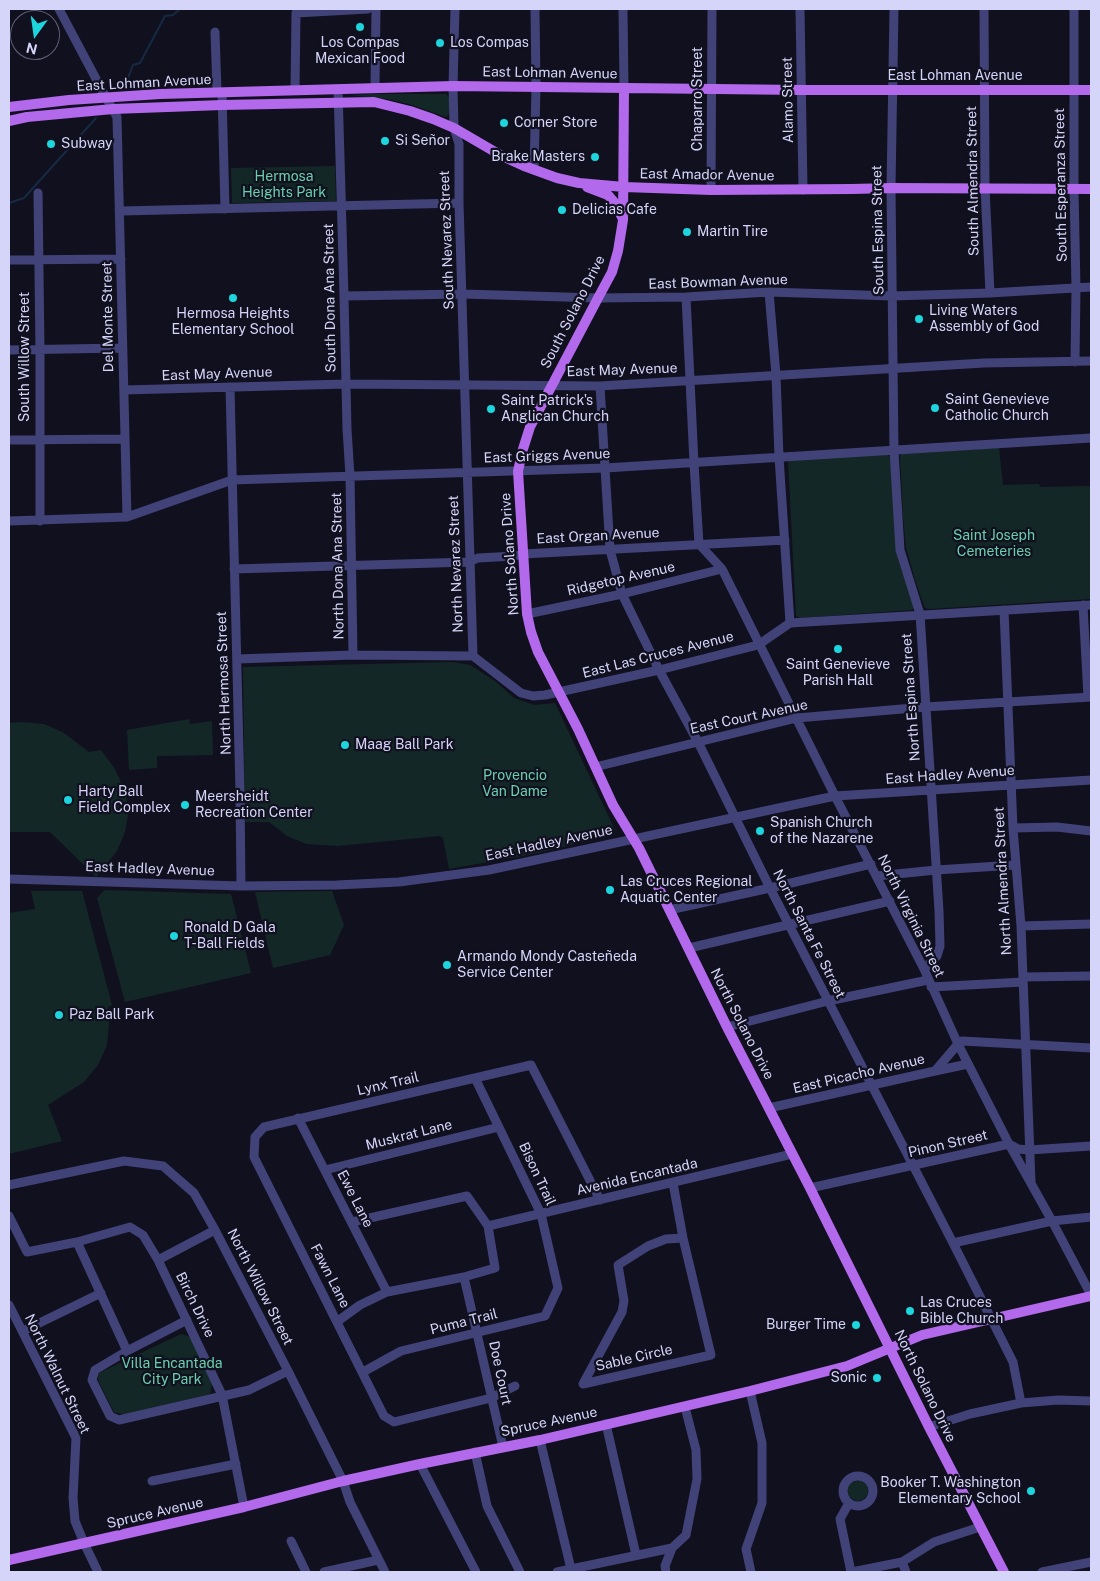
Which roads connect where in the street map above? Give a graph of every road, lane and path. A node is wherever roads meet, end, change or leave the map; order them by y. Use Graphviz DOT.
graph roads {
  1 [pos="59,9"];
  2 [pos="368,9"];
  3 [pos="376,9"];
  4 [pos="455,9"];
  5 [pos="535,9"];
  6 [pos="623,9"];
  7 [pos="712,9"];
  8 [pos="800,9"];
  9 [pos="894,9"];
  10 [pos="984,9"];
  11 [pos="1074,9"];
  12 [pos="215,32"];
  13 [pos="453,86"];
  14 [pos="375,87"];
  15 [pos="536,87"];
  16 [pos="624,88"];
  17 [pos="712,88"];
  18 [pos="338,89"];
  19 [pos="295,90"];
  20 [pos="802,90"];
  21 [pos="892,90"];
  22 [pos="985,90"];
  23 [pos="1074,90"];
  24 [pos="1091,90"];
  25 [pos="219,93"];
  26 [pos="107,98"];
  27 [pos="339,102"];
  28 [pos="222,105"];
  29 [pos="9,107"];
  30 [pos="115,113"];
  31 [pos="9,121"];
  32 [pos="454,128"];
  33 [pos="534,170"];
  34 [pos="580,183"];
  35 [pos="624,187"];
  36 [pos="891,188"];
  37 [pos="986,188"];
  38 [pos="1074,189"];
  39 [pos="1091,189"];
  40 [pos="711,190"];
  41 [pos="802,190"];
  42 [pos="38,193"];
  43 [pos="459,203"];
  44 [pos="341,206"];
  45 [pos="225,209"];
  46 [pos="120,211"];
  47 [pos="624,220"];
  48 [pos="38,259"];
  49 [pos="121,259"];
  50 [pos="9,260"];
  51 [pos="1076,288"];
  52 [pos="1091,288"];
  53 [pos="769,292"];
  54 [pos="990,293"];
  55 [pos="462,294"];
  56 [pos="344,296"];
  57 [pos="893,296"];
  58 [pos="686,297"];
  59 [pos="598,298"];
  60 [pos="122,348"];
  61 [pos="9,350"];
  62 [pos="40,350"];
  63 [pos="1091,361"];
  64 [pos="1075,362"];
  65 [pos="893,369"];
  66 [pos="776,375"];
  67 [pos="690,381"];
  68 [pos="346,384"];
  69 [pos="464,384"];
  70 [pos="551,386"];
  71 [pos="600,386"];
  72 [pos="230,388"];
  73 [pos="124,390"];
  74 [pos="1091,438"];
  75 [pos="124,439"];
  76 [pos="9,440"];
  77 [pos="39,440"];
  78 [pos="894,450"];
  79 [pos="779,457"];
  80 [pos="694,463"];
  81 [pos="605,468"];
  82 [pos="518,471"];
  83 [pos="467,472"];
  84 [pos="350,476"];
  85 [pos="232,480"];
  86 [pos="127,517"];
  87 [pos="9,521"];
  88 [pos="40,521"];
  89 [pos="785,540"];
  90 [pos="699,544"];
  91 [pos="610,550"];
  92 [pos="523,554"];
  93 [pos="470,562"];
  94 [pos="352,565"];
  95 [pos="722,569"];
  96 [pos="234,570"];
  97 [pos="622,594"];
  98 [pos="1087,605"];
  99 [pos="1004,610"];
  100 [pos="527,614"];
  101 [pos="920,614"];
  102 [pos="790,623"];
  103 [pos="758,645"];
  104 [pos="353,655"];
  105 [pos="473,656"];
  106 [pos="237,659"];
  107 [pos="659,670"];
  108 [pos="560,693"];
  109 [pos="1090,697"];
  110 [pos="1007,703"];
  111 [pos="925,707"];
  112 [pos="797,718"];
  113 [pos="698,742"];
  114 [pos="595,767"];
  115 [pos="1091,780"];
  116 [pos="1012,785"];
  117 [pos="931,790"];
  118 [pos="835,796"];
  119 [pos="737,818"];
  120 [pos="1013,828"];
  121 [pos="1091,831"];
  122 [pos="633,840"];
  123 [pos="871,864"];
  124 [pos="1015,865"];
  125 [pos="936,870"];
  126 [pos="877,876"];
  127 [pos="9,879"];
  128 [pos="241,886"];
  129 [pos="770,888"];
  130 [pos="890,900"];
  131 [pos="669,910"];
  132 [pos="1091,924"];
  133 [pos="789,925"];
  134 [pos="1021,926"];
  135 [pos="689,948"];
  136 [pos="924,969"];
  137 [pos="1091,976"];
  138 [pos="1023,980"];
  139 [pos="930,983"];
  140 [pos="828,1002"];
  141 [pos="727,1027"];
  142 [pos="958,1044"];
  143 [pos="1025,1044"];
  144 [pos="1091,1048"];
  145 [pos="968,1064"];
  146 [pos="935,1071"];
  147 [pos="475,1078"];
  148 [pos="871,1085"];
  149 [pos="769,1108"];
  150 [pos="298,1118"];
  151 [pos="499,1127"];
  152 [pos="255,1137"];
  153 [pos="1009,1144"];
  154 [pos="1091,1146"];
  155 [pos="1029,1150"];
  156 [pos="792,1154"];
  157 [pos="912,1166"];
  158 [pos="325,1170"];
  159 [pos="673,1183"];
  160 [pos="1032,1184"];
  161 [pos="9,1185"];
  162 [pos="810,1188"];
  163 [pos="600,1200"];
  164 [pos="541,1214"];
  165 [pos="9,1216"];
  166 [pos="1091,1217"];
  167 [pos="1052,1221"];
  168 [pos="352,1222"];
  169 [pos="488,1226"];
  170 [pos="215,1230"];
  171 [pos="683,1238"];
  172 [pos="77,1242"];
  173 [pos="953,1242"];
  174 [pos="158,1260"];
  175 [pos="464,1277"];
  176 [pos="558,1288"];
  177 [pos="387,1292"];
  178 [pos="101,1293"];
  179 [pos="1091,1295"];
  180 [pos="9,1305"];
  181 [pos="991,1319"];
  182 [pos="187,1320"];
  183 [pos="338,1321"];
  184 [pos="23,1331"];
  185 [pos="477,1333"];
  186 [pos="891,1349"];
  187 [pos="127,1351"];
  188 [pos="288,1371"];
  189 [pos="363,1372"];
  190 [pos="515,1386"];
  191 [pos="750,1391"];
  192 [pos="222,1395"];
  193 [pos="491,1398"];
  194 [pos="1091,1401"];
  195 [pos="1021,1403"];
  196 [pos="685,1407"];
  197 [pos="606,1424"];
  198 [pos="929,1427"];
  199 [pos="540,1440"];
  200 [pos="502,1447"];
  201 [pos="476,1452"];
  202 [pos="236,1464"];
  203 [pos="420,1464"];
  204 [pos="152,1481"];
  205 [pos="342,1481"];
  206 [pos="849,1503"];
  207 [pos="244,1507"];
  208 [pos="980,1527"];
  209 [pos="291,1541"];
  210 [pos="84,1543"];
  211 [pos="672,1548"];
  212 [pos="636,1555"];
  213 [pos="9,1560"];
  214 [pos="378,1560"];
  215 [pos="902,1562"];
  216 [pos="1091,1562"];
  217 [pos="571,1569"];
  218 [pos="98,1572"];
  219 [pos="306,1572"];
  220 [pos="324,1572"];
  221 [pos="385,1572"];
  222 [pos="476,1572"];
  223 [pos="520,1572"];
  224 [pos="557,1572"];
  225 [pos="666,1572"];
  226 [pos="751,1572"];
  227 [pos="852,1572"];
  228 [pos="906,1572"];
  229 [pos="1004,1572"];
  230 [pos="1042,1572"];
  1 -- 26 [label="street"];
  2 -- 19 [label="street"];
  3 -- 14 [label="street"];
  4 -- 13 [label="street, South Nevarez Street"];
  5 -- 15 [label="street"];
  6 -- 16 [label="street, South Solano Drive"];
  7 -- 17 [label="street, Chaparro Street"];
  8 -- 20 [label="street, Alamo Street"];
  9 -- 21 [label="street, South Espina Street"];
  10 -- 22 [label="street, South Almendra Street"];
  11 -- 23 [label="street, South Esperanza Street"];
  12 -- 25 [label="street"];
  13 -- 14 [label="main road, East Lohman Avenue"];
  13 -- 15 [label="main road, East Lohman Avenue"];
  13 -- 32 [label="street, South Nevarez Street"];
  14 -- 18 [label="main road, East Lohman Avenue"];
  15 -- 16 [label="main road, East Lohman Avenue"];
  15 -- 33 [label="street"];
  16 -- 17 [label="main road, East Lohman Avenue"];
  16 -- 35 [label="main road, South Solano Drive"];
  17 -- 20 [label="main road, East Lohman Avenue"];
  17 -- 40 [label="street, Chaparro Street"];
  18 -- 19 [label="main road, East Lohman Avenue"];
  18 -- 27 [label="street, South Dona Ana Street"];
  19 -- 25 [label="main road, East Lohman Avenue"];
  20 -- 21 [label="main road, East Lohman Avenue"];
  20 -- 41 [label="street, Alamo Street"];
  21 -- 22 [label="main road, East Lohman Avenue"];
  21 -- 36 [label="street, South Espina Street"];
  22 -- 23 [label="main road, East Lohman Avenue"];
  22 -- 37 [label="street, South Almendra Street"];
  23 -- 24 [label="main road, East Lohman Avenue"];
  23 -- 38 [label="street, South Esperanza Street"];
  25 -- 26 [label="main road, East Lohman Avenue"];
  25 -- 28 [label="street"];
  26 -- 29 [label="main road, East Lohman Avenue"];
  26 -- 30 [label="street"];
  27 -- 28 [label="main road, East Lohman Avenue"];
  27 -- 32 [label="main road, East Amador Avenue"];
  27 -- 44 [label="street, South Dona Ana Street"];
  28 -- 30 [label="main road, East Lohman Avenue"];
  28 -- 45 [label="street"];
  30 -- 31 [label="main road, East Lohman Avenue"];
  30 -- 46 [label="street, Del Monte Street"];
  32 -- 33 [label="main road, East Amador Avenue"];
  32 -- 43 [label="street, South Nevarez Street"];
  33 -- 34 [label="main road, East Amador Avenue"];
  34 -- 35 [label="main road, East Amador Avenue"];
  34 -- 47 [label="main road"];
  35 -- 40 [label="main road, East Amador Avenue"];
  35 -- 47 [label="main road, South Solano Drive"];
  36 -- 37 [label="main road, East Amador Avenue"];
  36 -- 41 [label="main road, East Amador Avenue"];
  36 -- 57 [label="street, South Espina Street"];
  37 -- 38 [label="main road, East Amador Avenue"];
  37 -- 54 [label="street, South Almendra Street"];
  38 -- 39 [label="main road, East Amador Avenue"];
  38 -- 51 [label="street, South Esperanza Street"];
  40 -- 41 [label="main road, East Amador Avenue"];
  42 -- 48 [label="street, South Willow Street"];
  43 -- 44 [label="street"];
  43 -- 55 [label="street, South Nevarez Street"];
  44 -- 45 [label="street"];
  44 -- 56 [label="street, South Dona Ana Street"];
  45 -- 46 [label="street"];
  46 -- 49 [label="street, Del Monte Street"];
  47 -- 59 [label="main road, South Solano Drive"];
  48 -- 49 [label="street"];
  48 -- 50 [label="street"];
  48 -- 62 [label="street, South Willow Street"];
  49 -- 60 [label="street, Del Monte Street"];
  51 -- 52 [label="street, East Bowman Avenue"];
  51 -- 54 [label="street, East Bowman Avenue"];
  51 -- 64 [label="street, South Esperanza Street"];
  53 -- 57 [label="street, East Bowman Avenue"];
  53 -- 58 [label="street, East Bowman Avenue"];
  53 -- 66 [label="street"];
  54 -- 57 [label="street, East Bowman Avenue"];
  55 -- 56 [label="street, East Bowman Avenue"];
  55 -- 59 [label="street, East Bowman Avenue"];
  55 -- 69 [label="street, South Nevarez Street"];
  56 -- 68 [label="street, South Dona Ana Street"];
  57 -- 65 [label="street, South Espina Street"];
  58 -- 59 [label="street, East Bowman Avenue"];
  58 -- 67 [label="street"];
  59 -- 70 [label="main road, South Solano Drive"];
  60 -- 62 [label="street"];
  60 -- 73 [label="street, Del Monte Street"];
  61 -- 62 [label="street"];
  62 -- 77 [label="street, South Willow Street"];
  63 -- 64 [label="street, East May Avenue"];
  64 -- 65 [label="street, East May Avenue"];
  65 -- 66 [label="street, East May Avenue"];
  65 -- 78 [label="street, South Espina Street"];
  66 -- 67 [label="street, East May Avenue"];
  66 -- 79 [label="street"];
  67 -- 71 [label="street, East May Avenue"];
  67 -- 80 [label="street"];
  68 -- 69 [label="street, East May Avenue"];
  68 -- 72 [label="street, East May Avenue"];
  68 -- 84 [label="street, South Dona Ana Street"];
  69 -- 70 [label="street, East May Avenue"];
  69 -- 83 [label="street, South Nevarez Street"];
  70 -- 71 [label="street, East May Avenue"];
  70 -- 82 [label="main road, South Solano Drive"];
  71 -- 81 [label="street, North Santa Fe Street"];
  72 -- 73 [label="street, East May Avenue"];
  72 -- 85 [label="street, North Hermosa Street"];
  73 -- 75 [label="street, Del Monte Street"];
  74 -- 78 [label="street, East Griggs Avenue"];
  75 -- 77 [label="street"];
  75 -- 86 [label="street, Del Monte Street"];
  76 -- 77 [label="street"];
  77 -- 88 [label="street, South Willow Street"];
  78 -- 79 [label="street, East Griggs Avenue"];
  78 -- 101 [label="street, North Espina Street"];
  79 -- 80 [label="street, East Griggs Avenue"];
  79 -- 89 [label="street"];
  80 -- 81 [label="street, East Griggs Avenue"];
  80 -- 90 [label="street"];
  81 -- 82 [label="street, East Griggs Avenue"];
  81 -- 91 [label="street, North Santa Fe Street"];
  82 -- 83 [label="street, East Griggs Avenue"];
  82 -- 92 [label="main road, North Solano Drive"];
  83 -- 84 [label="street, East Griggs Avenue"];
  83 -- 93 [label="street, North Nevarez Street"];
  84 -- 85 [label="street, East Griggs Avenue"];
  84 -- 94 [label="street, North Dona Ana Street"];
  85 -- 86 [label="street, East Griggs Avenue"];
  85 -- 96 [label="street, North Hermosa Street"];
  86 -- 88 [label="street, East Griggs Avenue"];
  87 -- 88 [label="street, East Griggs Avenue"];
  89 -- 90 [label="street, East Organ Avenue"];
  89 -- 102 [label="street"];
  90 -- 91 [label="street, East Organ Avenue"];
  90 -- 95 [label="street, North Virginia Street"];
  91 -- 92 [label="street, East Organ Avenue"];
  91 -- 97 [label="street, North Santa Fe Street"];
  92 -- 93 [label="street, East Organ Avenue"];
  92 -- 100 [label="main road, North Solano Drive"];
  93 -- 94 [label="street, East Organ Avenue"];
  93 -- 105 [label="street, North Nevarez Street"];
  94 -- 96 [label="street, East Organ Avenue"];
  94 -- 104 [label="street, North Dona Ana Street"];
  95 -- 97 [label="street, Ridgetop Avenue"];
  95 -- 103 [label="street, North Virginia Street"];
  96 -- 106 [label="street, North Hermosa Street"];
  97 -- 100 [label="street, Ridgetop Avenue"];
  97 -- 107 [label="street, North Santa Fe Street"];
  98 -- 99 [label="street"];
  98 -- 109 [label="street"];
  99 -- 101 [label="street"];
  99 -- 110 [label="street, North Almendra Street"];
  100 -- 108 [label="main road, North Solano Drive"];
  101 -- 102 [label="street"];
  101 -- 111 [label="street, North Espina Street"];
  102 -- 103 [label="street, East Las Cruces Avenue"];
  103 -- 107 [label="street, East Las Cruces Avenue"];
  103 -- 112 [label="street, North Virginia Street"];
  104 -- 105 [label="street"];
  104 -- 106 [label="street"];
  105 -- 108 [label="street, East Las Cruces Avenue"];
  106 -- 128 [label="street, North Hermosa Street"];
  107 -- 108 [label="street, East Las Cruces Avenue"];
  107 -- 113 [label="street, North Santa Fe Street"];
  108 -- 114 [label="main road, North Solano Drive"];
  109 -- 110 [label="street, East Court Avenue"];
  110 -- 111 [label="street, East Court Avenue"];
  110 -- 116 [label="street, North Almendra Street"];
  111 -- 112 [label="street, East Court Avenue"];
  111 -- 117 [label="street, North Espina Street"];
  112 -- 113 [label="street, East Court Avenue"];
  112 -- 118 [label="street, North Virginia Street"];
  113 -- 114 [label="street, East Court Avenue"];
  113 -- 119 [label="street, North Santa Fe Street"];
  114 -- 122 [label="main road, North Solano Drive"];
  115 -- 116 [label="street, East Hadley Avenue"];
  116 -- 117 [label="street, East Hadley Avenue"];
  116 -- 120 [label="street, North Almendra Street"];
  117 -- 118 [label="street, East Hadley Avenue"];
  117 -- 125 [label="street, North Espina Street"];
  118 -- 119 [label="street, East Hadley Avenue"];
  118 -- 123 [label="street, North Virginia Street"];
  119 -- 122 [label="street, East Hadley Avenue"];
  119 -- 129 [label="street, North Santa Fe Street"];
  120 -- 121 [label="street"];
  120 -- 124 [label="street, North Almendra Street"];
  122 -- 128 [label="street, East Hadley Avenue"];
  122 -- 131 [label="main road, North Solano Drive"];
  123 -- 126 [label="street, North Virginia Street"];
  123 -- 129 [label="street"];
  124 -- 125 [label="street"];
  124 -- 134 [label="street, North Almendra Street"];
  125 -- 126 [label="street"];
  125 -- 136 [label="street, North Espina Street"];
  126 -- 130 [label="street, North Virginia Street"];
  127 -- 128 [label="street, East Hadley Avenue"];
  129 -- 131 [label="street"];
  129 -- 133 [label="street, North Santa Fe Street"];
  130 -- 133 [label="street"];
  130 -- 136 [label="street, North Virginia Street"];
  131 -- 135 [label="main road, North Solano Drive"];
  132 -- 134 [label="street"];
  133 -- 135 [label="street"];
  133 -- 140 [label="street, North Santa Fe Street"];
  134 -- 138 [label="street, North Almendra Street"];
  135 -- 141 [label="main road, North Solano Drive"];
  136 -- 139 [label="street, North Virginia Street"];
  137 -- 138 [label="street"];
  138 -- 139 [label="street"];
  138 -- 143 [label="street, North Almendra Street"];
  139 -- 140 [label="street"];
  139 -- 142 [label="street, North Virginia Street"];
  140 -- 141 [label="street"];
  140 -- 148 [label="street, North Santa Fe Street"];
  141 -- 149 [label="main road, North Solano Drive"];
  142 -- 143 [label="street"];
  142 -- 145 [label="street, North Virginia Street"];
  142 -- 146 [label="street, East Picacho Avenue"];
  143 -- 144 [label="street"];
  143 -- 155 [label="street, North Almendra Street"];
  145 -- 146 [label="street"];
  145 -- 153 [label="street, North Virginia Street"];
  146 -- 148 [label="street, East Picacho Avenue"];
  147 -- 150 [label="street, Lynx Trail"];
  147 -- 151 [label="street, Bison Trail"];
  147 -- 163 [label="street, Lynx Trail"];
  148 -- 149 [label="street, East Picacho Avenue"];
  148 -- 157 [label="street, North Santa Fe Street"];
  149 -- 156 [label="main road, North Solano Drive"];
  150 -- 152 [label="street, Lynx Trail"];
  150 -- 158 [label="street, Ewe Lane"];
  151 -- 158 [label="street, Muskrat Lane"];
  151 -- 164 [label="street, Bison Trail"];
  152 -- 183 [label="street, Fawn Lane"];
  153 -- 155 [label="street, Pinon Street"];
  153 -- 157 [label="street, Pinon Street"];
  153 -- 160 [label="street, North Virginia Street"];
  154 -- 155 [label="street, Pinon Street"];
  155 -- 160 [label="street, North Almendra Street"];
  156 -- 159 [label="street, Avenida Encantada"];
  156 -- 162 [label="main road, North Solano Drive"];
  157 -- 162 [label="street, Pinon Street"];
  157 -- 173 [label="street, North Santa Fe Street"];
  158 -- 168 [label="street, Ewe Lane"];
  159 -- 163 [label="street, Avenida Encantada"];
  159 -- 171 [label="street, Sable Circle"];
  160 -- 167 [label="street, North Virginia Street"];
  161 -- 170 [label="street, North Willow Street"];
  162 -- 186 [label="main road, North Solano Drive"];
  163 -- 164 [label="street, Avenida Encantada"];
  164 -- 169 [label="street, Avenida Encantada"];
  164 -- 176 [label="street, Bison Trail"];
  165 -- 172 [label="street, Birch Drive"];
  166 -- 167 [label="street"];
  167 -- 173 [label="street"];
  167 -- 179 [label="street, North Virginia Street"];
  168 -- 169 [label="street"];
  168 -- 177 [label="street, Ewe Lane"];
  169 -- 175 [label="street"];
  170 -- 174 [label="street"];
  170 -- 188 [label="street, North Willow Street"];
  171 -- 171 [label="street, Sable Circle"];
  172 -- 174 [label="street, Birch Drive"];
  172 -- 178 [label="street"];
  173 -- 181 [label="street, North Santa Fe Street"];
  174 -- 182 [label="street, Birch Drive"];
  175 -- 177 [label="street"];
  175 -- 185 [label="street, Doe Court"];
  176 -- 185 [label="street, Puma Trail"];
  177 -- 183 [label="street"];
  178 -- 184 [label="street"];
  178 -- 187 [label="street"];
  179 -- 181 [label="main road, Spruce Avenue"];
  180 -- 184 [label="street, North Walnut Street"];
  181 -- 186 [label="main road, Spruce Avenue"];
  181 -- 195 [label="street, North Santa Fe Street"];
  182 -- 187 [label="street"];
  182 -- 192 [label="street, Birch Drive"];
  183 -- 189 [label="street, Fawn Lane"];
  184 -- 210 [label="street, North Walnut Street"];
  185 -- 189 [label="street, Puma Trail"];
  185 -- 193 [label="street, Doe Court"];
  186 -- 191 [label="main road, Spruce Avenue"];
  186 -- 198 [label="main road, North Solano Drive"];
  187 -- 192 [label="street"];
  188 -- 192 [label="street"];
  188 -- 205 [label="street, North Willow Street"];
  189 -- 193 [label="street, Fawn Lane"];
  190 -- 193 [label="street"];
  191 -- 196 [label="main road, Spruce Avenue"];
  191 -- 226 [label="street"];
  192 -- 202 [label="street, Birch Drive"];
  193 -- 200 [label="street, Doe Court"];
  194 -- 195 [label="street"];
  195 -- 198 [label="street"];
  196 -- 197 [label="main road, Spruce Avenue"];
  196 -- 211 [label="street"];
  197 -- 199 [label="main road, Spruce Avenue"];
  197 -- 212 [label="street"];
  198 -- 208 [label="main road, North Solano Drive"];
  199 -- 200 [label="main road, Spruce Avenue"];
  199 -- 217 [label="street"];
  200 -- 201 [label="main road, Spruce Avenue"];
  201 -- 203 [label="main road, Spruce Avenue"];
  201 -- 223 [label="street"];
  202 -- 204 [label="street"];
  202 -- 207 [label="street, Birch Drive"];
  203 -- 205 [label="main road, Spruce Avenue"];
  203 -- 222 [label="street"];
  205 -- 207 [label="main road, Spruce Avenue"];
  205 -- 214 [label="street, North Willow Street"];
  206 -- 227 [label="street"];
  207 -- 210 [label="main road, Spruce Avenue"];
  208 -- 215 [label="street"];
  208 -- 229 [label="main road, North Solano Drive"];
  209 -- 219 [label="street"];
  210 -- 213 [label="main road, Spruce Avenue"];
  210 -- 218 [label="street, North Walnut Street"];
  211 -- 212 [label="street"];
  211 -- 225 [label="street"];
  212 -- 217 [label="street"];
  214 -- 220 [label="street"];
  214 -- 221 [label="street, North Willow Street"];
  215 -- 227 [label="street"];
  215 -- 228 [label="street"];
  216 -- 230 [label="street"];
  217 -- 224 [label="street"];
}
